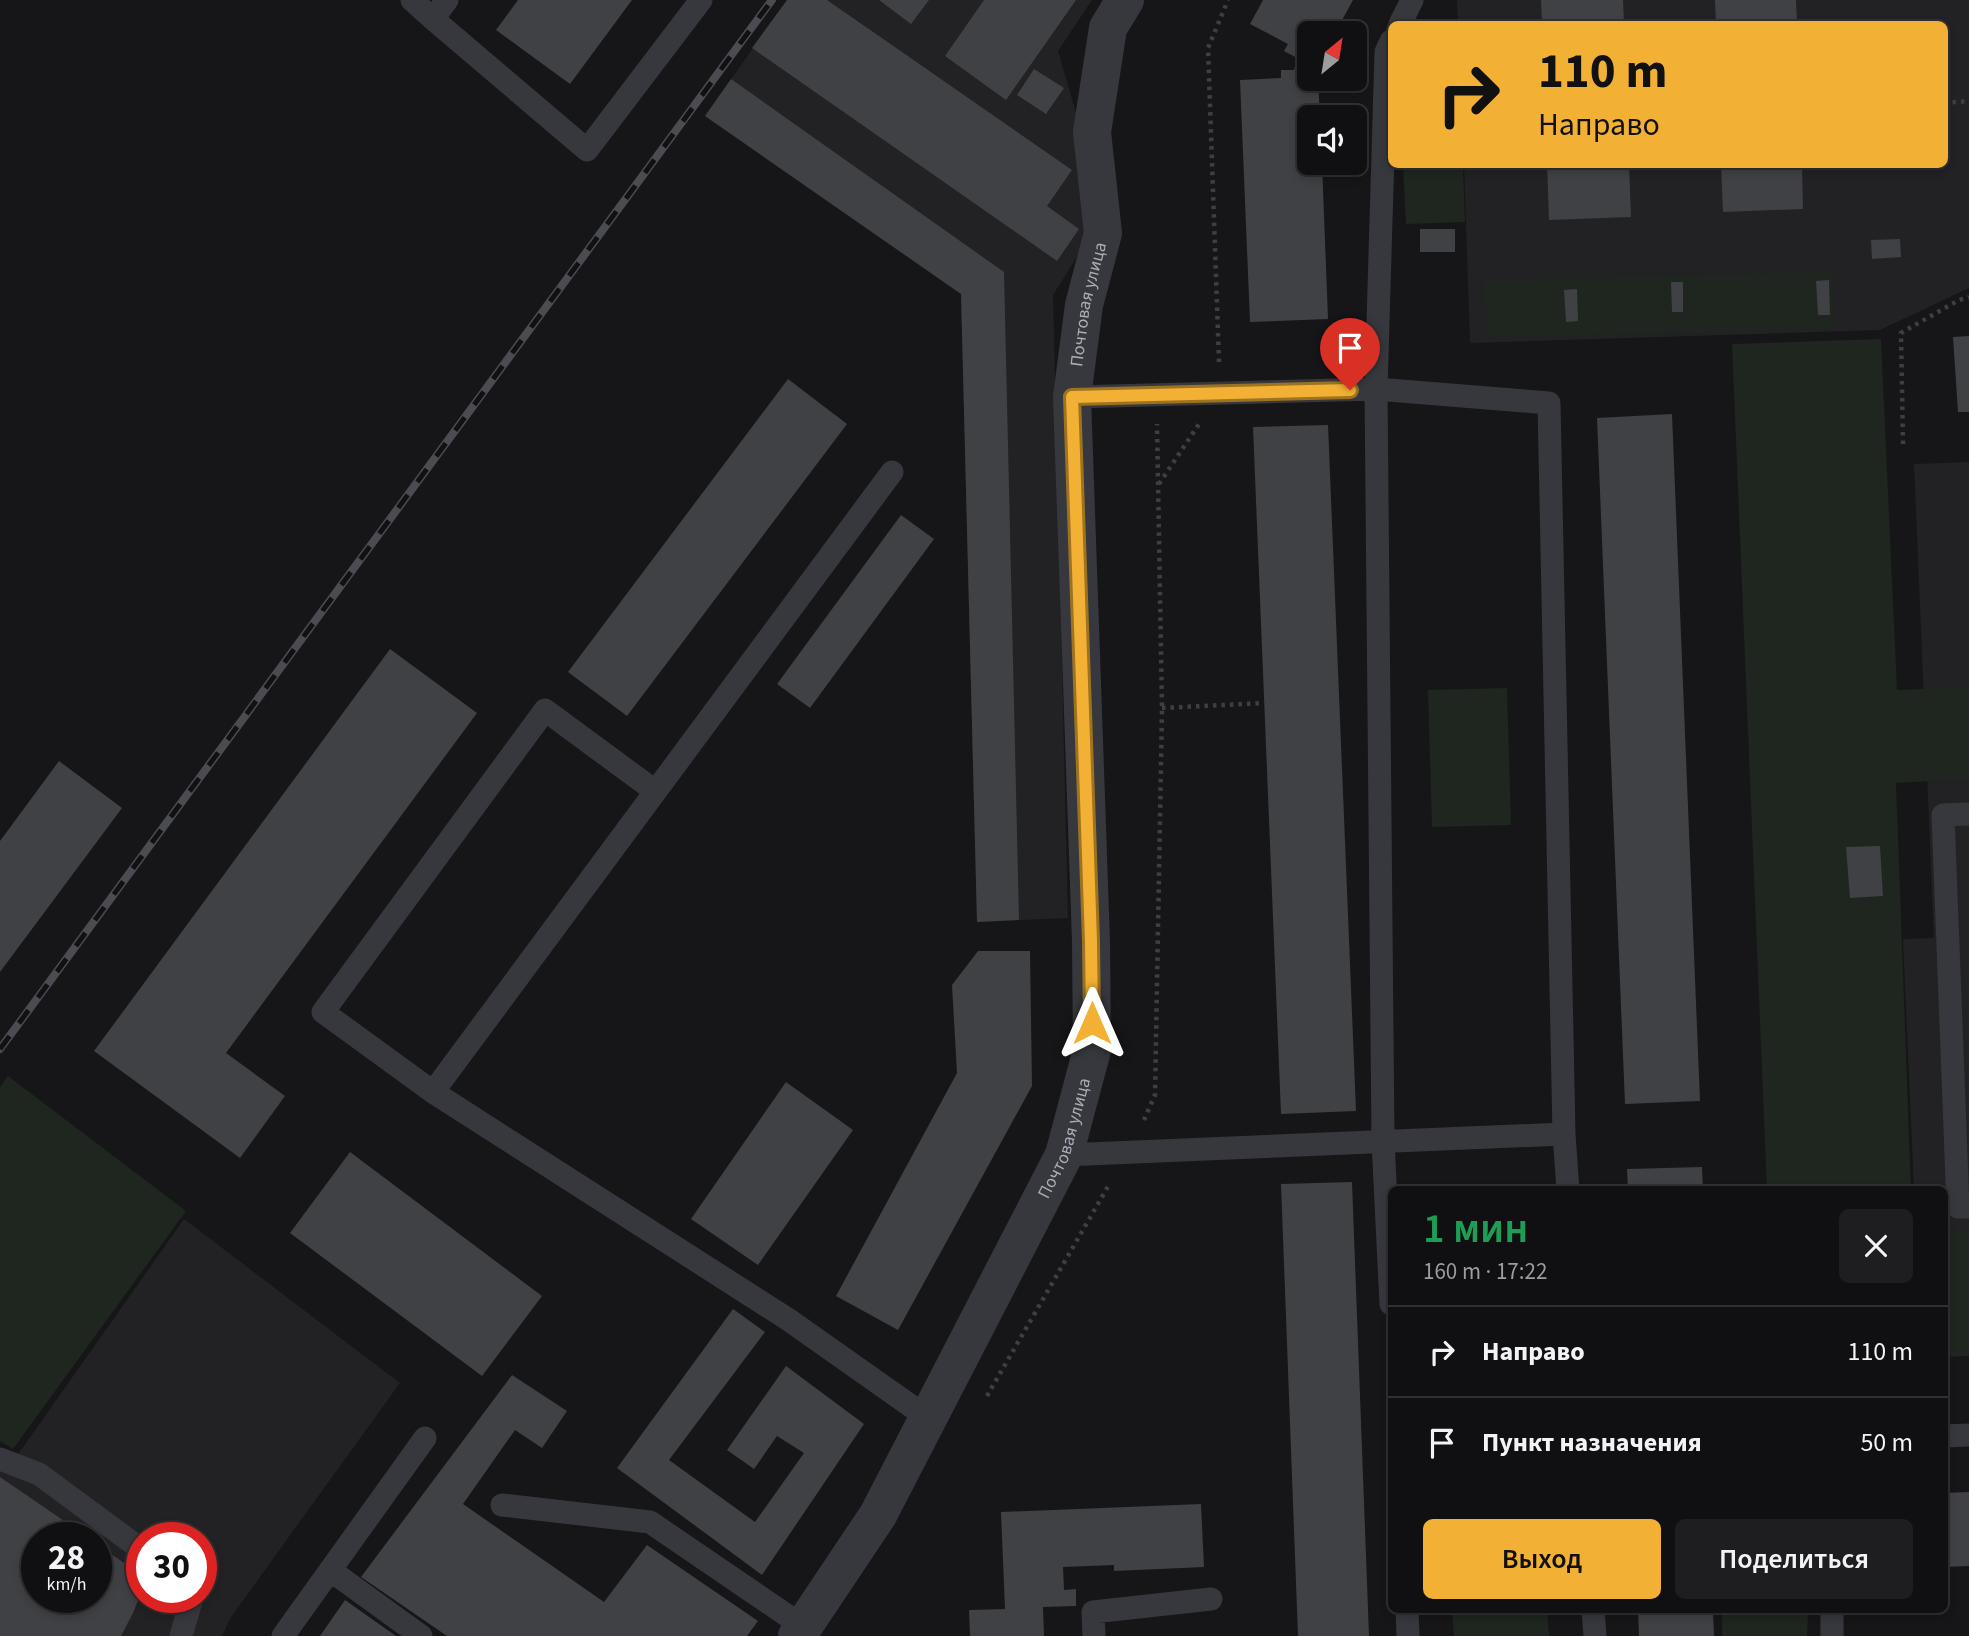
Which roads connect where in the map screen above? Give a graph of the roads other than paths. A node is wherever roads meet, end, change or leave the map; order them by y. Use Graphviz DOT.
graph roads {
  1 [pos="412,0"];
  2 [pos="447,0"];
  3 [pos="701,0"];
  4 [pos="1125,0"];
  5 [pos="1412,0"];
  6 [pos="433,19"];
  7 [pos="1402,21"];
  8 [pos="1388,48"];
  9 [pos="1376,390"];
  10 [pos="1072,397"];
  11 [pos="892,471"];
  12 [pos="655,792"];
  13 [pos="1969,814"];
  14 [pos="433,1093"];
  15 [pos="1564,1134"];
  16 [pos="1383,1141"];
  17 [pos="1064,1155"];
  18 [pos="1567,1186"];
  19 [pos="1969,1207"];
  20 [pos="1388,1243"];
  21 [pos="928,1419"];
  22 [pos="1948,1436"];
  23 [pos="1969,1436"];
  24 [pos="425,1438"];
  25 [pos="0,1459"];
  26 [pos="502,1505"];
  27 [pos="126,1538"];
  28 [pos="330,1570"];
  29 [pos="1211,1599"];
  30 [pos="188,1613"];
  31 [pos="1407,1613"];
  32 [pos="1593,1613"];
  33 [pos="1832,1613"];
  34 [pos="801,1631"];
  35 [pos="181,1636"];
  36 [pos="283,1636"];
  37 [pos="421,1636"];
  38 [pos="1094,1636"];
  39 [pos="1408,1636"];
  40 [pos="1595,1636"];
  41 [pos="1832,1636"];
  1 -- 6 [label="lane"];
  2 -- 6 [label="lane"];
  3 -- 6 [label="lane"];
  4 -- 10 [label="street, Почтовая улица"];
  5 -- 7 [label="lane"];
  8 -- 9 [label="lane"];
  9 -- 10 [label="lane"];
  9 -- 15 [label="lane"];
  9 -- 16 [label="lane"];
  10 -- 17 [label="street, Почтовая улица"];
  11 -- 12 [label="lane"];
  12 -- 14 [label="lane"];
  12 -- 14 [label="lane"];
  13 -- 19 [label="lane"];
  14 -- 21 [label="lane"];
  15 -- 16 [label="lane"];
  15 -- 18 [label="lane"];
  16 -- 17 [label="lane"];
  16 -- 20 [label="lane"];
  17 -- 21 [label="street, Почтовая улица"];
  21 -- 34 [label="street, Почтовая улица"];
  22 -- 23 [label="lane"];
  24 -- 28 [label="lane"];
  25 -- 27 [label="lane"];
  26 -- 34 [label="lane"];
  28 -- 36 [label="lane"];
  28 -- 37 [label="lane"];
  29 -- 38 [label="lane"];
  30 -- 35 [label="lane"];
  31 -- 39 [label="lane"];
  32 -- 40 [label="lane"];
  33 -- 41 [label="lane"];
}
